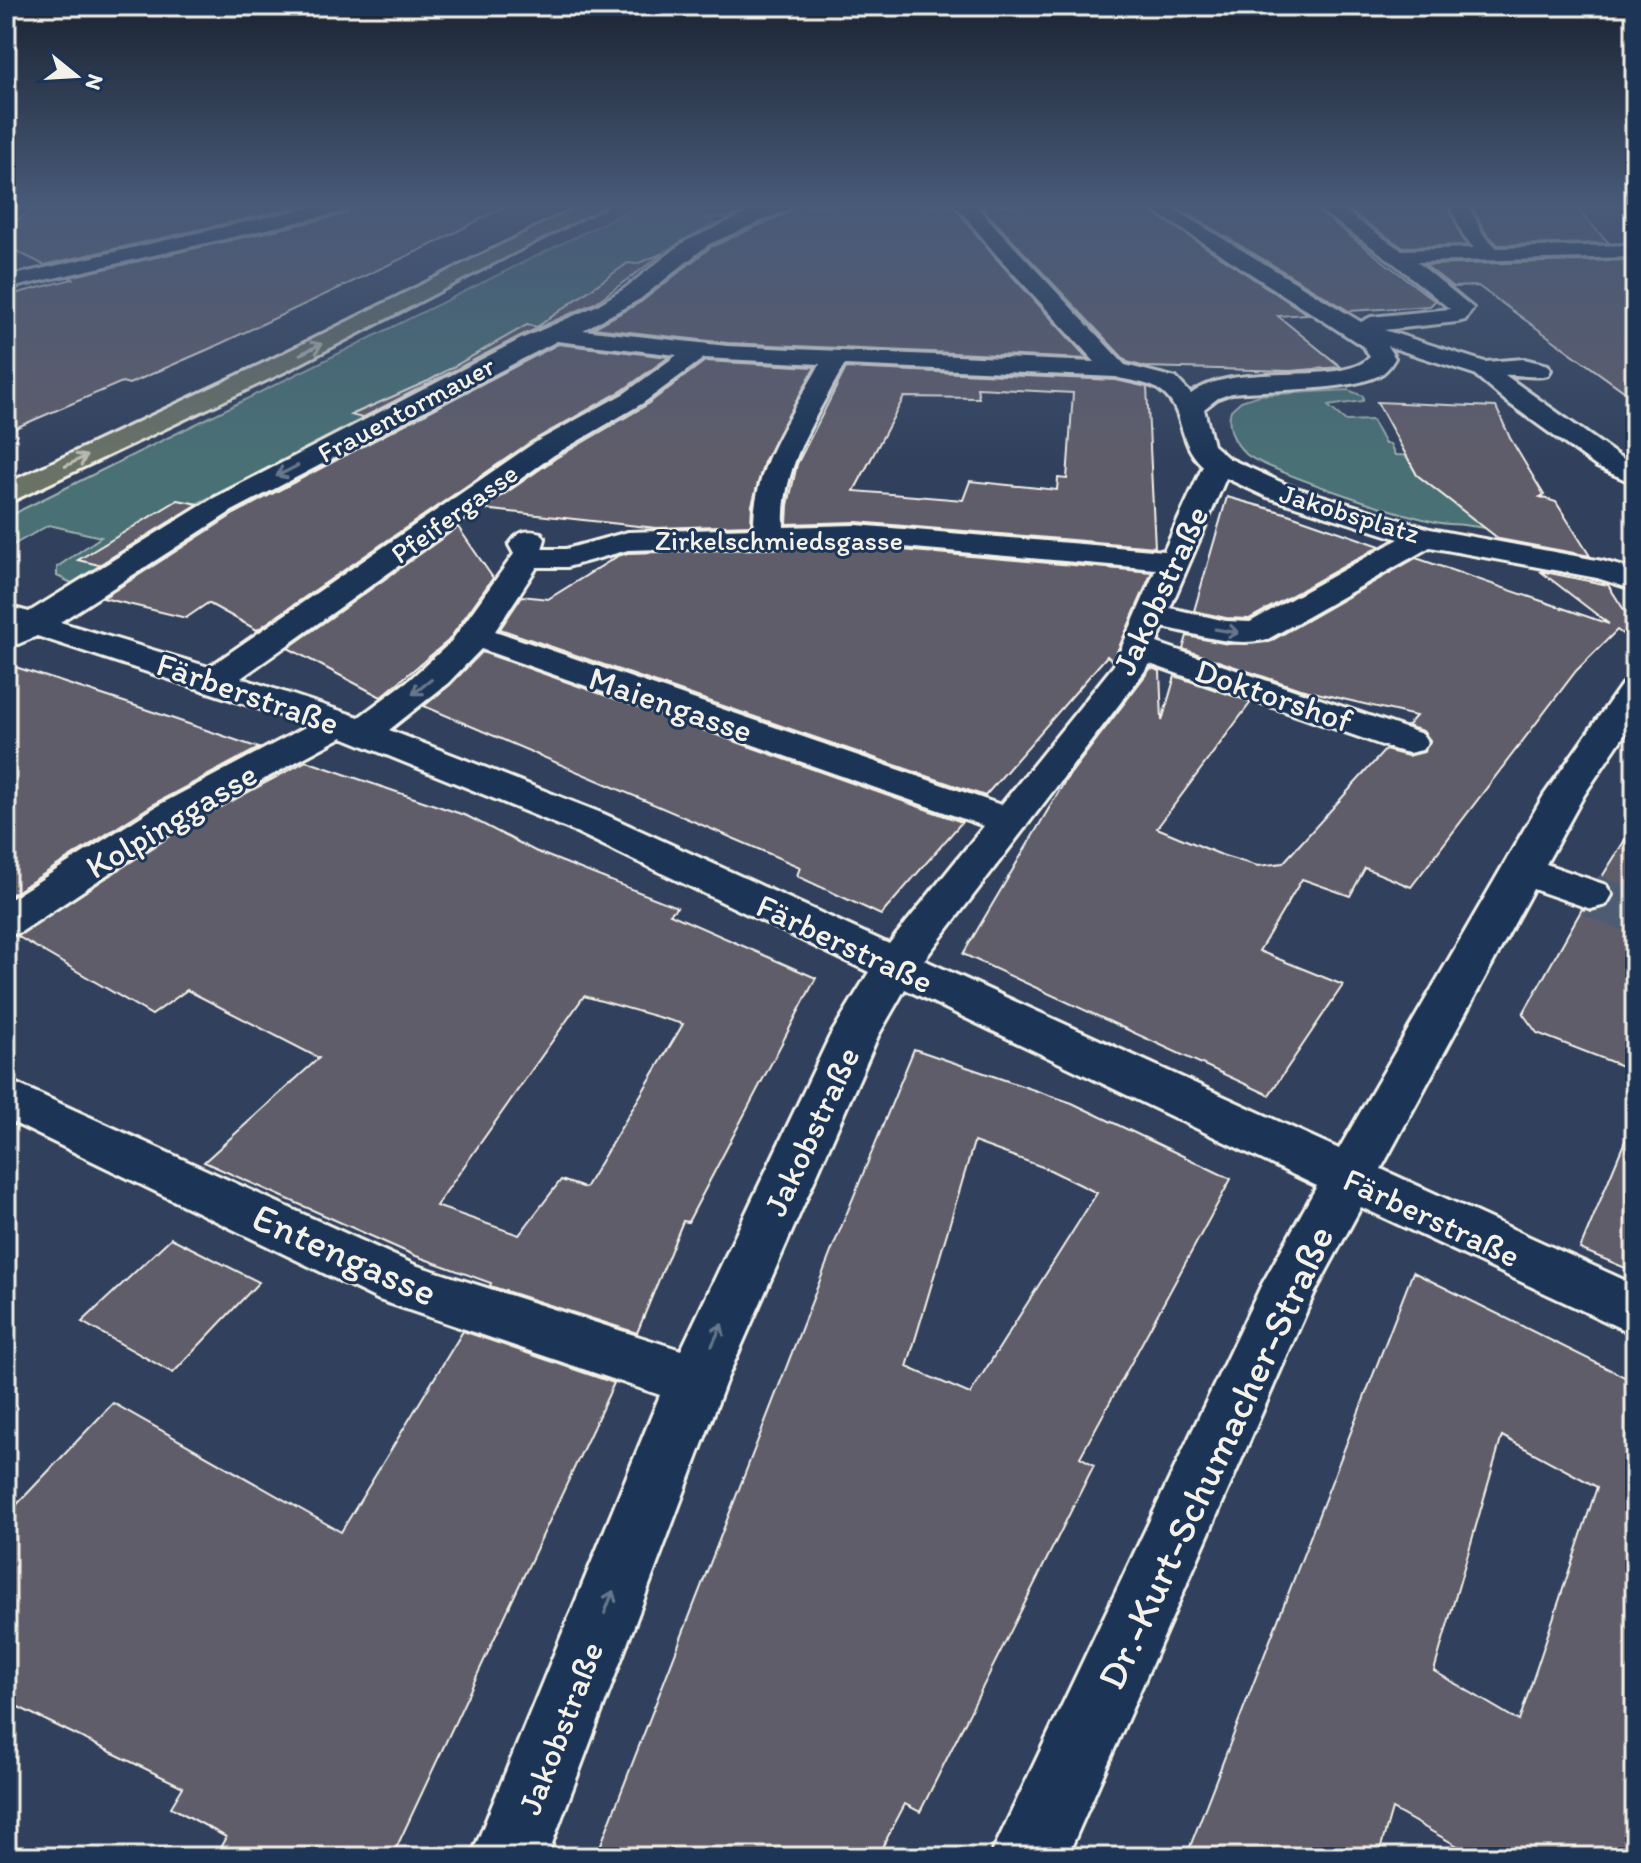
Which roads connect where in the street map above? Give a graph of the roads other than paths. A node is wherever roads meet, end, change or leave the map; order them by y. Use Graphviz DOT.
graph roads {
  1 [pos="424,292"];
  2 [pos="633,292"];
  3 [pos="1042,292"];
  4 [pos="1292,292"];
  5 [pos="1444,292"];
  6 [pos="359,300"];
  7 [pos="1345,325"];
  8 [pos="295,331"];
  9 [pos="556,334"];
  10 [pos="697,351"];
  11 [pos="835,359"];
  12 [pos="1483,369"];
  13 [pos="1116,370"];
  14 [pos="1539,370"];
  15 [pos="1143,375"];
  16 [pos="1270,380"];
  17 [pos="1191,408"];
  18 [pos="1218,464"];
  19 [pos="1635,476"];
  20 [pos="6,495"];
  21 [pos="1425,537"];
  22 [pos="769,539"];
  23 [pos="1176,561"];
  24 [pos="1635,580"];
  25 [pos="16,627"];
  26 [pos="1144,631"];
  27 [pos="475,635"];
  28 [pos="213,680"];
  29 [pos="1635,692"];
  30 [pos="352,728"];
  31 [pos="1409,742"];
  32 [pos="1008,821"];
  33 [pos="1523,870"];
  34 [pos="1591,895"];
  35 [pos="6,922"];
  36 [pos="894,968"];
  37 [pos="6,1097"];
  38 [pos="1349,1179"];
  39 [pos="1635,1311"];
  40 [pos="696,1381"];
  41 [pos="509,1857"];
  42 [pos="1028,1857"];
  20 -- 1 [label="main road, one-way"];
  2 -- 9 [label="street, Frauentormauer"];
  3 -- 13 [label="street"];
  4 -- 7 [label="street"];
  5 -- 7 [label="street"];
  6 -- 8 [label="main road"];
  7 -- 12 [label="street"];
  7 -- 16 [label="street"];
  9 -- 10 [label="street"];
  9 -- 25 [label="street, Frauentormauer, one-way"];
  10 -- 11 [label="street"];
  10 -- 28 [label="street, Pfeifergasse"];
  11 -- 13 [label="street"];
  11 -- 22 [label="street"];
  12 -- 14 [label="street"];
  12 -- 19 [label="street"];
  13 -- 15 [label="street"];
  15 -- 16 [label="street"];
  15 -- 17 [label="street"];
  16 -- 17 [label="street"];
  17 -- 18 [label="street, Jakobsplatz"];
  18 -- 21 [label="street, Jakobsplatz"];
  18 -- 23 [label="street, Jakobstraße"];
  21 -- 24 [label="street, Jakobsplatz"];
  26 -- 21 [label="street, one-way"];
  22 -- 23 [label="street, Zirkelschmiedsgasse"];
  22 -- 27 [label="street, Zirkelschmiedsgasse"];
  23 -- 26 [label="street, Jakobstraße"];
  25 -- 28 [label="street, Färberstraße"];
  26 -- 31 [label="street, Doktorshof"];
  26 -- 32 [label="street, Jakobstraße"];
  27 -- 30 [label="street, one-way"];
  27 -- 32 [label="street, Maiengasse"];
  28 -- 30 [label="street, Färberstraße"];
  29 -- 33 [label="street, Dr.-Kurt-Schumacher-Straße"];
  30 -- 35 [label="street, Kolpinggasse"];
  30 -- 36 [label="street, Färberstraße"];
  32 -- 36 [label="street, Jakobstraße"];
  33 -- 34 [label="street"];
  33 -- 38 [label="street, Dr.-Kurt-Schumacher-Straße"];
  36 -- 38 [label="street, Färberstraße"];
  40 -- 36 [label="street, Jakobstraße, one-way"];
  37 -- 40 [label="street, Entengasse"];
  38 -- 39 [label="street, Färberstraße"];
  38 -- 42 [label="street, Dr.-Kurt-Schumacher-Straße"];
  41 -- 40 [label="street, Jakobstraße, one-way"];
}
